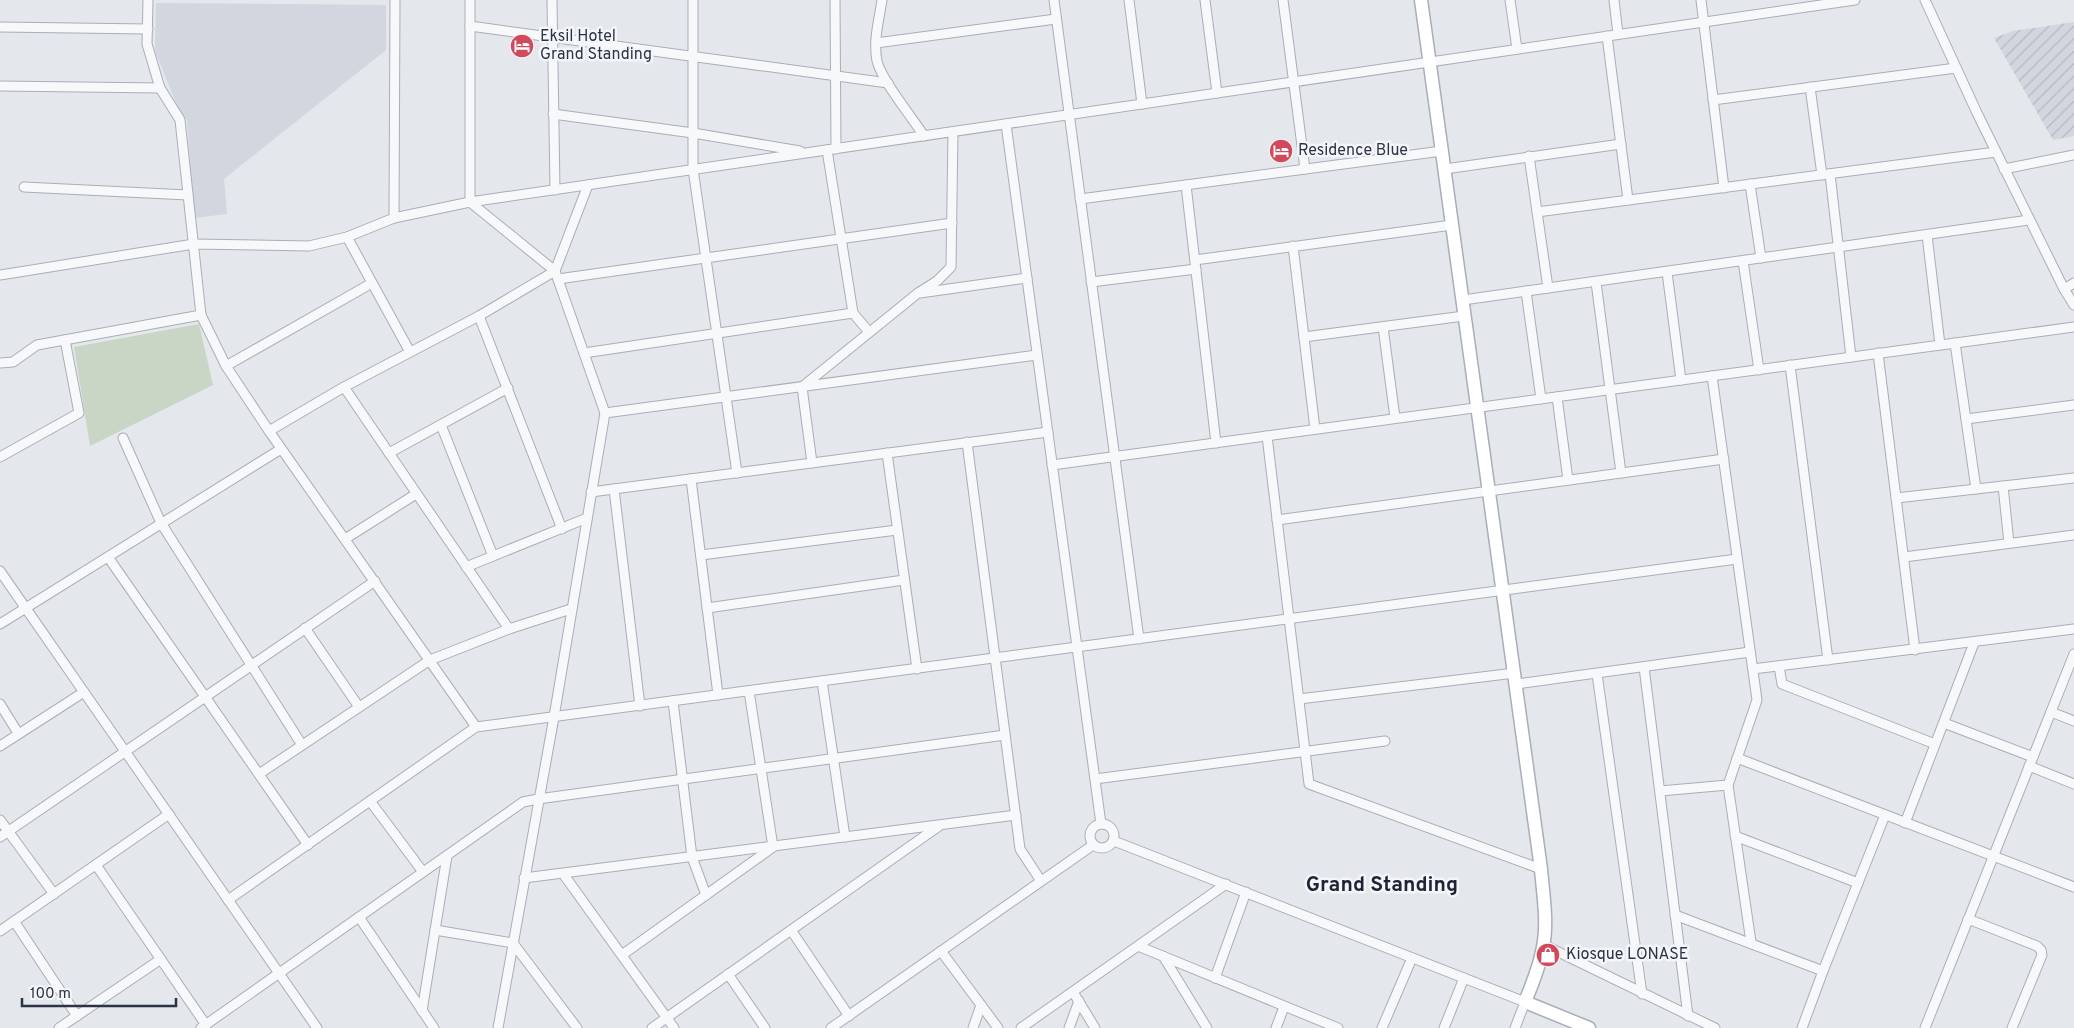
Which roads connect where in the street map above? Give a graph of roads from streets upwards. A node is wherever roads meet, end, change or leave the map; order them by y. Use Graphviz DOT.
graph roads {
  1 [pos="148,0"];
  2 [pos="395,0"];
  3 [pos="470,0"];
  4 [pos="552,0"];
  5 [pos="693,0"];
  6 [pos="835,0"];
  7 [pos="880,0"];
  8 [pos="1054,0"];
  9 [pos="1129,0"];
  10 [pos="1205,0"];
  11 [pos="1283,0"];
  12 [pos="1421,0"];
  13 [pos="1510,0"];
  14 [pos="1614,0"];
  15 [pos="1700,0"];
  16 [pos="1779,0"];
  17 [pos="1850,0"];
  18 [pos="1855,0"];
  19 [pos="1925,0"];
  20 [pos="1780,11"];
  21 [pos="1056,18"];
  22 [pos="1703,22"];
  23 [pos="470,26"];
  24 [pos="0,28"];
  25 [pos="148,29"];
  26 [pos="1618,34"];
  27 [pos="1607,36"];
  28 [pos="552,37"];
  29 [pos="876,44"];
  30 [pos="1517,49"];
  31 [pos="693,56"];
  32 [pos="1429,62"];
  33 [pos="1956,68"];
  34 [pos="835,74"];
  35 [pos="1294,82"];
  36 [pos="888,83"];
  37 [pos="0,86"];
  38 [pos="1810,87"];
  39 [pos="160,88"];
  40 [pos="1217,93"];
  41 [pos="1713,100"];
  42 [pos="1142,104"];
  43 [pos="553,114"];
  44 [pos="1069,115"];
  45 [pos="1006,124"];
  46 [pos="952,132"];
  47 [pos="693,133"];
  48 [pos="924,136"];
  49 [pos="1621,144"];
  50 [pos="831,149"];
  51 [pos="1442,151"];
  52 [pos="810,152"];
  53 [pos="1996,152"];
  54 [pos="2074,155"];
  55 [pos="1529,156"];
  56 [pos="1305,169"];
  57 [pos="1445,169"];
  58 [pos="2004,169"];
  59 [pos="693,170"];
  60 [pos="1826,174"];
  61 [pos="1750,184"];
  62 [pos="588,185"];
  63 [pos="1186,185"];
  64 [pos="24,187"];
  65 [pos="1724,188"];
  66 [pos="555,190"];
  67 [pos="188,196"];
  68 [pos="1080,199"];
  69 [pos="1628,200"];
  70 [pos="470,202"];
  71 [pos="1537,212"];
  72 [pos="394,218"];
  73 [pos="2030,220"];
  74 [pos="952,223"];
  75 [pos="1452,225"];
  76 [pos="1927,235"];
  77 [pos="347,237"];
  78 [pos="841,239"];
  79 [pos="194,244"];
  80 [pos="1293,246"];
  81 [pos="1838,247"];
  82 [pos="706,258"];
  83 [pos="1761,258"];
  84 [pos="1743,261"];
  85 [pos="1195,264"];
  86 [pos="1667,272"];
  87 [pos="0,275"];
  88 [pos="557,275"];
  89 [pos="1027,278"];
  90 [pos="1091,282"];
  91 [pos="1596,282"];
  92 [pos="372,283"];
  93 [pos="2074,283"];
  94 [pos="1548,288"];
  95 [pos="2064,288"];
  96 [pos="1526,291"];
  97 [pos="918,293"];
  98 [pos="1463,300"];
  99 [pos="2074,306"];
  100 [pos="853,313"];
  101 [pos="201,315"];
  102 [pos="480,316"];
  103 [pos="1464,316"];
  104 [pos="1383,327"];
  105 [pos="2074,327"];
  106 [pos="869,332"];
  107 [pos="717,333"];
  108 [pos="1304,338"];
  109 [pos="66,340"];
  110 [pos="1955,343"];
  111 [pos="1940,345"];
  112 [pos="410,352"];
  113 [pos="584,353"];
  114 [pos="1878,353"];
  115 [pos="1038,355"];
  116 [pos="1851,357"];
  117 [pos="0,363"];
  118 [pos="1790,365"];
  119 [pos="226,366"];
  120 [pos="1759,370"];
  121 [pos="1712,376"];
  122 [pos="1681,380"];
  123 [pos="344,387"];
  124 [pos="802,387"];
  125 [pos="508,388"];
  126 [pos="1610,390"];
  127 [pos="726,397"];
  128 [pos="1557,397"];
  129 [pos="1542,399"];
  130 [pos="2074,405"];
  131 [pos="1477,407"];
  132 [pos="605,413"];
  133 [pos="1395,418"];
  134 [pos="1966,419"];
  135 [pos="441,425"];
  136 [pos="1315,429"];
  137 [pos="269,431"];
  138 [pos="1048,432"];
  139 [pos="1267,436"];
  140 [pos="123,438"];
  141 [pos="967,442"];
  142 [pos="1216,443"];
  143 [pos="281,449"];
  144 [pos="887,453"];
  145 [pos="389,454"];
  146 [pos="1115,456"];
  147 [pos="0,457"];
  148 [pos="1724,459"];
  149 [pos="812,463"];
  150 [pos="1052,465"];
  151 [pos="737,473"];
  152 [pos="1621,473"];
  153 [pos="2074,478"];
  154 [pos="691,479"];
  155 [pos="1568,480"];
  156 [pos="2003,486"];
  157 [pos="614,489"];
  158 [pos="1976,489"];
  159 [pos="1489,491"];
  160 [pos="592,492"];
  161 [pos="416,494"];
  162 [pos="1896,498"];
  163 [pos="587,518"];
  164 [pos="1277,520"];
  165 [pos="161,523"];
  166 [pos="562,529"];
  167 [pos="897,530"];
  168 [pos="2074,535"];
  169 [pos="345,539"];
  170 [pos="2009,544"];
  171 [pos="701,555"];
  172 [pos="493,556"];
  173 [pos="1904,556"];
  174 [pos="108,557"];
  175 [pos="1738,559"];
  176 [pos="466,567"];
  177 [pos="0,571"];
  178 [pos="904,580"];
  179 [pos="374,581"];
  180 [pos="1503,590"];
  181 [pos="26,608"];
  182 [pos="707,608"];
  183 [pos="571,609"];
  184 [pos="1289,619"];
  185 [pos="0,624"];
  186 [pos="305,628"];
  187 [pos="509,629"];
  188 [pos="2074,629"];
  189 [pos="1139,639"];
  190 [pos="1974,643"];
  191 [pos="1077,647"];
  192 [pos="1915,650"];
  193 [pos="1750,652"];
  194 [pos="2074,654"];
  195 [pos="995,658"];
  196 [pos="430,660"];
  197 [pos="1828,660"];
  198 [pos="251,665"];
  199 [pos="1779,666"];
  200 [pos="1644,667"];
  201 [pos="917,669"];
  202 [pos="1752,669"];
  203 [pos="1597,674"];
  204 [pos="1516,678"];
  205 [pos="822,681"];
  206 [pos="749,691"];
  207 [pos="84,692"];
  208 [pos="718,695"];
  209 [pos="205,697"];
  210 [pos="1299,699"];
  211 [pos="673,701"];
  212 [pos="0,704"];
  213 [pos="640,706"];
  214 [pos="359,707"];
  215 [pos="2051,712"];
  216 [pos="554,717"];
  217 [pos="2074,720"];
  218 [pos="1944,723"];
  219 [pos="476,727"];
  220 [pos="18,733"];
  221 [pos="1005,735"];
  222 [pos="1385,741"];
  223 [pos="1936,744"];
  224 [pos="302,745"];
  225 [pos="0,746"];
  226 [pos="1306,751"];
  227 [pos="125,752"];
  228 [pos="2033,757"];
  229 [pos="1737,758"];
  230 [pos="833,759"];
  231 [pos="2029,766"];
  232 [pos="761,769"];
  233 [pos="259,774"];
  234 [pos="1095,779"];
  235 [pos="682,780"];
  236 [pos="2074,784"];
  237 [pos="1728,785"];
  238 [pos="1660,791"];
  239 [pos="538,798"];
  240 [pos="370,801"];
  241 [pos="169,814"];
  242 [pos="1016,815"];
  243 [pos="1885,815"];
  244 [pos="0,820"];
  245 [pos="1905,823"];
  246 [pos="941,824"];
  247 [pos="1101,824"];
  248 [pos="4,835"];
  249 [pos="1736,836"];
  250 [pos="845,837"];
  251 [pos="1114,841"];
  252 [pos="308,844"];
  253 [pos="1093,844"];
  254 [pos="773,847"];
  255 [pos="447,856"];
  256 [pos="1993,856"];
  257 [pos="692,858"];
  258 [pos="96,865"];
  259 [pos="1541,869"];
  260 [pos="423,872"];
  261 [pos="564,875"];
  262 [pos="524,878"];
  263 [pos="1041,881"];
  264 [pos="1858,883"];
  265 [pos="1226,884"];
  266 [pos="2074,887"];
  267 [pos="1246,892"];
  268 [pos="54,894"];
  269 [pos="706,895"];
  270 [pos="228,900"];
  271 [pos="1674,915"];
  272 [pos="359,917"];
  273 [pos="1968,919"];
  274 [pos="14,921"];
  275 [pos="435,930"];
  276 [pos="791,930"];
  277 [pos="0,931"];
  278 [pos="1751,942"];
  279 [pos="513,943"];
  280 [pos="1544,945"];
  281 [pos="1138,946"];
  282 [pos="941,951"];
  283 [pos="622,955"];
  284 [pos="1163,956"];
  285 [pos="1412,958"];
  286 [pos="161,959"];
  287 [pos="1823,971"];
  288 [pos="279,974"];
  289 [pos="728,974"];
  290 [pos="1216,978"];
  291 [pos="1464,978"];
  292 [pos="1073,992"];
  293 [pos="1642,994"];
  294 [pos="1079,1002"];
  295 [pos="1525,1002"];
  296 [pos="981,1005"];
  297 [pos="1284,1007"];
  298 [pos="422,1011"];
  299 [pos="77,1016"];
  300 [pos="849,1016"];
  301 [pos="1688,1016"];
  302 [pos="667,1018"];
  303 [pos="1574,1025"];
  304 [pos="203,1026"];
  305 [pos="1710,1027"];
  306 [pos="59,1028"];
  307 [pos="316,1028"];
  308 [pos="434,1028"];
  309 [pos="498,1028"];
  310 [pos="577,1028"];
  311 [pos="652,1028"];
  312 [pos="674,1028"];
  313 [pos="765,1028"];
  314 [pos="832,1028"];
  315 [pos="973,1028"];
  316 [pos="998,1028"];
  317 [pos="1021,1028"];
  318 [pos="1069,1028"];
  319 [pos="1095,1028"];
  320 [pos="1207,1028"];
  321 [pos="1276,1028"];
  322 [pos="1338,1028"];
  323 [pos="1382,1028"];
  324 [pos="1444,1028"];
  325 [pos="1515,1028"];
  326 [pos="1589,1028"];
  327 [pos="1802,1028"];
  328 [pos="1925,1028"];
  329 [pos="2012,1028"];
  1 -- 25 [label="street"];
  2 -- 72 [label="street"];
  3 -- 23 [label="street"];
  4 -- 28 [label="street"];
  5 -- 31 [label="street"];
  6 -- 34 [label="street"];
  7 -- 29 [label="street"];
  8 -- 21 [label="street"];
  9 -- 42 [label="street"];
  10 -- 40 [label="street"];
  11 -- 35 [label="street"];
  12 -- 32 [label="street"];
  13 -- 30 [label="street"];
  14 -- 26 [label="street"];
  15 -- 22 [label="street"];
  16 -- 20 [label="street"];
  17 -- 18 [label="street"];
  17 -- 20 [label="street"];
  19 -- 33 [label="street"];
  20 -- 22 [label="street"];
  21 -- 29 [label="street"];
  21 -- 44 [label="street"];
  22 -- 26 [label="street"];
  22 -- 41 [label="street"];
  23 -- 28 [label="street"];
  23 -- 70 [label="street"];
  24 -- 25 [label="street"];
  25 -- 39 [label="street"];
  26 -- 27 [label="street"];
  27 -- 30 [label="street"];
  27 -- 49 [label="street"];
  28 -- 31 [label="street"];
  28 -- 43 [label="street"];
  29 -- 36 [label="street"];
  30 -- 32 [label="street"];
  31 -- 34 [label="street"];
  31 -- 47 [label="street"];
  32 -- 35 [label="street"];
  32 -- 51 [label="street"];
  33 -- 38 [label="street"];
  33 -- 53 [label="street"];
  34 -- 36 [label="street"];
  34 -- 50 [label="street"];
  35 -- 40 [label="street"];
  35 -- 56 [label="street"];
  36 -- 48 [label="street"];
  37 -- 39 [label="street"];
  38 -- 41 [label="street"];
  38 -- 60 [label="street"];
  39 -- 67 [label="street"];
  40 -- 42 [label="street"];
  41 -- 65 [label="street"];
  42 -- 44 [label="street"];
  43 -- 47 [label="street"];
  43 -- 66 [label="street"];
  44 -- 45 [label="street"];
  44 -- 68 [label="street"];
  45 -- 46 [label="street"];
  45 -- 89 [label="street"];
  46 -- 48 [label="street"];
  46 -- 74 [label="street"];
  47 -- 52 [label="street"];
  47 -- 59 [label="street"];
  48 -- 50 [label="street"];
  49 -- 55 [label="street"];
  49 -- 69 [label="street"];
  50 -- 52 [label="street"];
  50 -- 78 [label="street"];
  51 -- 56 [label="street"];
  51 -- 57 [label="street"];
  52 -- 59 [label="street"];
  53 -- 58 [label="street"];
  53 -- 60 [label="street"];
  54 -- 58 [label="street"];
  55 -- 57 [label="street"];
  55 -- 71 [label="street"];
  56 -- 63 [label="street"];
  57 -- 75 [label="street"];
  58 -- 73 [label="street"];
  59 -- 62 [label="street"];
  59 -- 82 [label="street"];
  60 -- 61 [label="street"];
  60 -- 81 [label="street"];
  61 -- 65 [label="street"];
  61 -- 83 [label="street"];
  62 -- 66 [label="street"];
  62 -- 88 [label="street"];
  63 -- 68 [label="street"];
  63 -- 85 [label="street"];
  64 -- 67 [label="street"];
  65 -- 69 [label="street"];
  66 -- 70 [label="street"];
  67 -- 79 [label="street"];
  68 -- 90 [label="street"];
  69 -- 71 [label="street"];
  70 -- 72 [label="street"];
  70 -- 88 [label="street"];
  71 -- 94 [label="street"];
  72 -- 77 [label="street"];
  73 -- 76 [label="street"];
  73 -- 95 [label="street"];
  74 -- 78 [label="street"];
  74 -- 97 [label="street"];
  75 -- 80 [label="street"];
  75 -- 98 [label="street"];
  76 -- 81 [label="street"];
  76 -- 111 [label="street"];
  77 -- 79 [label="street"];
  77 -- 92 [label="street"];
  78 -- 82 [label="street"];
  78 -- 100 [label="street"];
  79 -- 87 [label="street"];
  79 -- 101 [label="street"];
  80 -- 85 [label="street"];
  80 -- 108 [label="street"];
  81 -- 83 [label="street"];
  81 -- 116 [label="street"];
  82 -- 88 [label="street"];
  82 -- 107 [label="street"];
  83 -- 84 [label="street"];
  84 -- 86 [label="street"];
  84 -- 120 [label="street"];
  85 -- 90 [label="street"];
  85 -- 142 [label="street"];
  86 -- 91 [label="street"];
  86 -- 122 [label="street"];
  88 -- 102 [label="street"];
  88 -- 113 [label="street"];
  89 -- 97 [label="street"];
  89 -- 115 [label="street"];
  90 -- 146 [label="street"];
  91 -- 94 [label="street"];
  91 -- 126 [label="street"];
  92 -- 112 [label="street"];
  92 -- 119 [label="street"];
  93 -- 95 [label="street"];
  94 -- 96 [label="street"];
  95 -- 99 [label="street"];
  96 -- 98 [label="street"];
  96 -- 129 [label="street"];
  97 -- 106 [label="street"];
  98 -- 103 [label="street"];
  100 -- 106 [label="street"];
  100 -- 107 [label="street"];
  101 -- 109 [label="street"];
  101 -- 119 [label="street"];
  102 -- 112 [label="street"];
  102 -- 125 [label="street"];
  103 -- 104 [label="street"];
  103 -- 131 [label="street"];
  104 -- 108 [label="street"];
  104 -- 133 [label="street"];
  105 -- 110 [label="street"];
  106 -- 124 [label="street"];
  107 -- 113 [label="street"];
  107 -- 127 [label="street"];
  108 -- 136 [label="street"];
  109 -- 117 [label="street"];
  109 -- 147 [label="street"];
  110 -- 111 [label="street"];
  110 -- 134 [label="street"];
  111 -- 114 [label="street"];
  112 -- 123 [label="street"];
  113 -- 132 [label="street"];
  114 -- 116 [label="street"];
  114 -- 162 [label="street"];
  115 -- 124 [label="street"];
  115 -- 138 [label="street"];
  116 -- 118 [label="street"];
  118 -- 120 [label="street"];
  118 -- 197 [label="street"];
  119 -- 137 [label="street"];
  120 -- 121 [label="street"];
  121 -- 122 [label="street"];
  121 -- 148 [label="street"];
  122 -- 126 [label="street"];
  123 -- 137 [label="street"];
  123 -- 145 [label="street"];
  124 -- 127 [label="street"];
  124 -- 149 [label="street"];
  125 -- 135 [label="street"];
  125 -- 166 [label="street"];
  126 -- 128 [label="street"];
  126 -- 152 [label="street"];
  127 -- 132 [label="street"];
  127 -- 151 [label="street"];
  128 -- 129 [label="street"];
  128 -- 155 [label="street"];
  129 -- 131 [label="street"];
  130 -- 134 [label="street"];
  131 -- 133 [label="street"];
  131 -- 159 [label="street"];
  132 -- 160 [label="street"];
  133 -- 136 [label="street"];
  134 -- 158 [label="street"];
  135 -- 145 [label="street"];
  135 -- 172 [label="street"];
  136 -- 139 [label="street"];
  137 -- 143 [label="street"];
  138 -- 141 [label="street"];
  138 -- 150 [label="street"];
  139 -- 142 [label="street"];
  139 -- 164 [label="street"];
  140 -- 165 [label="street"];
  141 -- 144 [label="street"];
  141 -- 195 [label="street"];
  142 -- 146 [label="street"];
  143 -- 165 [label="street"];
  143 -- 169 [label="street"];
  144 -- 149 [label="street"];
  144 -- 167 [label="street"];
  145 -- 161 [label="street"];
  146 -- 150 [label="street"];
  146 -- 189 [label="street"];
  148 -- 152 [label="street"];
  148 -- 175 [label="street"];
  149 -- 151 [label="street"];
  150 -- 191 [label="street"];
  151 -- 154 [label="street"];
  152 -- 155 [label="street"];
  153 -- 156 [label="street"];
  154 -- 157 [label="street"];
  154 -- 171 [label="street"];
  155 -- 159 [label="street"];
  156 -- 158 [label="street"];
  156 -- 170 [label="street"];
  157 -- 160 [label="street"];
  157 -- 213 [label="street"];
  158 -- 162 [label="street"];
  159 -- 164 [label="street"];
  159 -- 180 [label="street"];
  160 -- 163 [label="street"];
  161 -- 169 [label="street"];
  161 -- 176 [label="street"];
  162 -- 173 [label="street"];
  163 -- 166 [label="street"];
  163 -- 183 [label="street"];
  164 -- 184 [label="street"];
  165 -- 174 [label="street"];
  165 -- 198 [label="street"];
  166 -- 172 [label="street"];
  167 -- 171 [label="street"];
  167 -- 178 [label="street"];
  168 -- 170 [label="street"];
  169 -- 179 [label="street"];
  170 -- 173 [label="street"];
  171 -- 182 [label="street"];
  172 -- 176 [label="street"];
  173 -- 192 [label="street"];
  174 -- 181 [label="street"];
  174 -- 209 [label="street"];
  175 -- 180 [label="street"];
  175 -- 193 [label="street"];
  176 -- 187 [label="street"];
  177 -- 181 [label="street"];
  178 -- 182 [label="street"];
  178 -- 201 [label="street"];
  179 -- 186 [label="street"];
  179 -- 196 [label="street"];
  180 -- 184 [label="street"];
  180 -- 204 [label="street"];
  181 -- 185 [label="street"];
  181 -- 207 [label="street"];
  182 -- 208 [label="street"];
  183 -- 187 [label="street"];
  183 -- 216 [label="street"];
  184 -- 189 [label="street"];
  184 -- 210 [label="street"];
  186 -- 198 [label="street"];
  186 -- 214 [label="street"];
  187 -- 196 [label="street"];
  188 -- 190 [label="street"];
  189 -- 191 [label="street"];
  190 -- 192 [label="street"];
  190 -- 218 [label="street"];
  191 -- 195 [label="street"];
  191 -- 234 [label="street"];
  192 -- 197 [label="street"];
  193 -- 200 [label="street"];
  193 -- 202 [label="street"];
  194 -- 215 [label="street"];
  195 -- 201 [label="street"];
  195 -- 221 [label="street"];
  196 -- 214 [label="street"];
  196 -- 219 [label="street"];
  197 -- 199 [label="street"];
  198 -- 209 [label="street"];
  198 -- 224 [label="street"];
  199 -- 202 [label="street"];
  199 -- 223 [label="street"];
  200 -- 203 [label="street"];
  200 -- 238 [label="street"];
  201 -- 205 [label="street"];
  202 -- 229 [label="street"];
  203 -- 204 [label="street"];
  203 -- 293 [label="street"];
  204 -- 210 [label="street"];
  204 -- 259 [label="street"];
  205 -- 206 [label="street"];
  205 -- 230 [label="street"];
  206 -- 208 [label="street"];
  206 -- 232 [label="street"];
  207 -- 220 [label="street"];
  207 -- 227 [label="street"];
  208 -- 211 [label="street"];
  209 -- 227 [label="street"];
  209 -- 233 [label="street"];
  210 -- 226 [label="street"];
  211 -- 213 [label="street"];
  211 -- 235 [label="street"];
  212 -- 220 [label="street"];
  213 -- 216 [label="street"];
  214 -- 224 [label="street"];
  215 -- 217 [label="street"];
  215 -- 228 [label="street"];
  216 -- 219 [label="street"];
  216 -- 239 [label="street"];
  218 -- 223 [label="street"];
  218 -- 228 [label="street"];
  219 -- 240 [label="street"];
  220 -- 225 [label="street"];
  221 -- 230 [label="street"];
  221 -- 242 [label="street"];
  222 -- 226 [label="street"];
  223 -- 245 [label="street"];
  224 -- 233 [label="street"];
  226 -- 234 [label="street"];
  226 -- 259 [label="street"];
  227 -- 241 [label="street"];
  227 -- 248 [label="street"];
  228 -- 231 [label="street"];
  229 -- 237 [label="street"];
  229 -- 243 [label="street"];
  230 -- 232 [label="street"];
  230 -- 250 [label="street"];
  231 -- 236 [label="street"];
  231 -- 256 [label="street"];
  232 -- 235 [label="street"];
  232 -- 254 [label="street"];
  233 -- 252 [label="street"];
  234 -- 247 [label="street"];
  235 -- 239 [label="street"];
  235 -- 257 [label="street"];
  237 -- 238 [label="street"];
  237 -- 249 [label="street"];
  238 -- 271 [label="street"];
  239 -- 255 [label="street"];
  239 -- 262 [label="street"];
  240 -- 252 [label="street"];
  240 -- 260 [label="street"];
  241 -- 258 [label="street"];
  241 -- 270 [label="street"];
  242 -- 246 [label="street"];
  242 -- 263 [label="street"];
  243 -- 245 [label="street"];
  243 -- 264 [label="street"];
  244 -- 248 [label="street"];
  245 -- 256 [label="street"];
  246 -- 250 [label="street"];
  246 -- 276 [label="street"];
  247 -- 251 [label="street"];
  247 -- 253 [label="street"];
  248 -- 268 [label="street"];
  249 -- 264 [label="street"];
  249 -- 278 [label="street"];
  250 -- 254 [label="street"];
  251 -- 253 [label="street"];
  251 -- 265 [label="street"];
  252 -- 270 [label="street"];
  253 -- 263 [label="street"];
  254 -- 257 [label="street"];
  254 -- 269 [label="street"];
  255 -- 260 [label="street"];
  255 -- 275 [label="street"];
  256 -- 266 [label="street"];
  256 -- 273 [label="street"];
  257 -- 261 [label="street"];
  257 -- 269 [label="street"];
  258 -- 268 [label="street"];
  258 -- 286 [label="street"];
  259 -- 280 [label="street"];
  260 -- 272 [label="street"];
  261 -- 262 [label="street"];
  261 -- 283 [label="street"];
  262 -- 279 [label="street"];
  263 -- 282 [label="street"];
  264 -- 287 [label="street"];
  265 -- 267 [label="street"];
  265 -- 281 [label="street"];
  267 -- 285 [label="street"];
  267 -- 290 [label="street"];
  268 -- 274 [label="street"];
  269 -- 283 [label="street"];
  270 -- 288 [label="street"];
  271 -- 278 [label="street"];
  271 -- 301 [label="street"];
  272 -- 288 [label="street"];
  272 -- 298 [label="street"];
  273 -- 328 [label="street"];
  273 -- 329 [label="street"];
  274 -- 277 [label="street"];
  274 -- 299 [label="street"];
  275 -- 279 [label="street"];
  275 -- 298 [label="street"];
  276 -- 289 [label="street"];
  276 -- 300 [label="street"];
  278 -- 287 [label="street"];
  279 -- 309 [label="street"];
  279 -- 310 [label="street"];
  280 -- 293 [label="street"];
  280 -- 295 [label="street"];
  281 -- 284 [label="street"];
  281 -- 292 [label="street"];
  282 -- 296 [label="street"];
  282 -- 300 [label="street"];
  283 -- 302 [label="street"];
  284 -- 290 [label="street"];
  284 -- 320 [label="street"];
  285 -- 291 [label="street"];
  285 -- 323 [label="street"];
  286 -- 299 [label="street"];
  286 -- 304 [label="street"];
  287 -- 327 [label="street"];
  288 -- 304 [label="street"];
  288 -- 307 [label="street"];
  289 -- 302 [label="street"];
  289 -- 313 [label="street"];
  290 -- 297 [label="street"];
  291 -- 295 [label="street"];
  291 -- 324 [label="street"];
  292 -- 294 [label="street"];
  292 -- 317 [label="street"];
  293 -- 301 [label="street"];
  294 -- 318 [label="street"];
  294 -- 319 [label="street"];
  295 -- 303 [label="street"];
  295 -- 325 [label="street"];
  296 -- 315 [label="street"];
  296 -- 316 [label="street"];
  297 -- 321 [label="street"];
  297 -- 322 [label="street"];
  298 -- 308 [label="street"];
  299 -- 306 [label="street"];
  300 -- 314 [label="street"];
  301 -- 305 [label="street"];
  302 -- 311 [label="street"];
  302 -- 312 [label="street"];
  303 -- 326 [label="street"];
}
